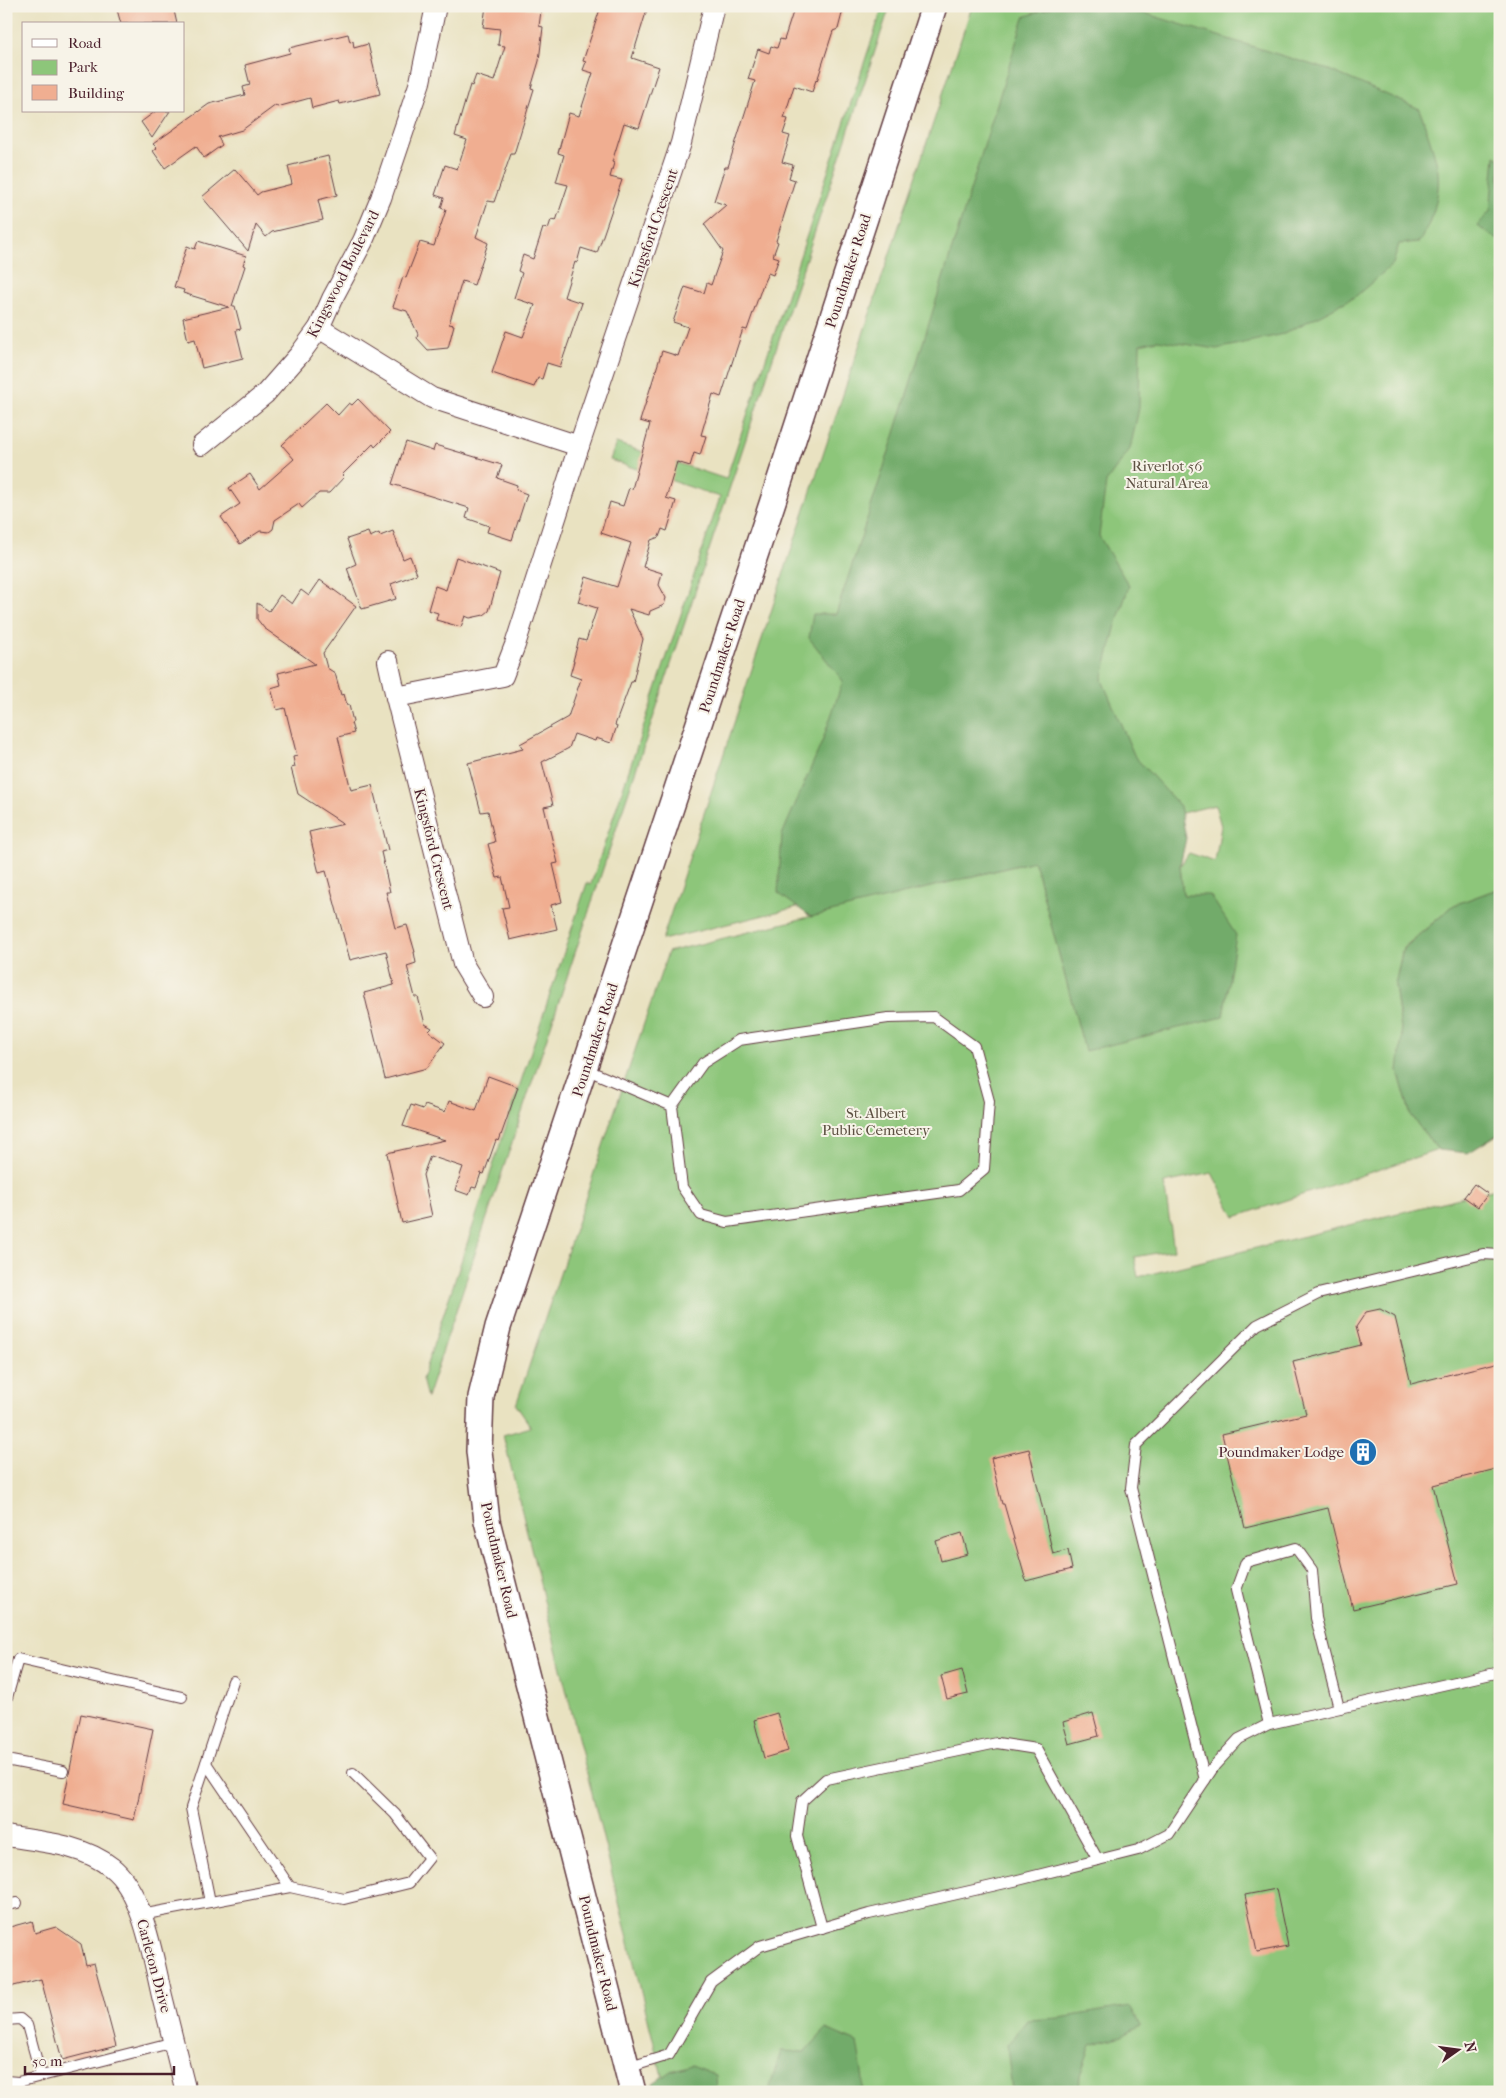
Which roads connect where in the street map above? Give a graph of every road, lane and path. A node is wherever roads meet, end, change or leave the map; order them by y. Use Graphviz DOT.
graph roads {
  1 [pos="436,6"];
  2 [pos="714,6"];
  3 [pos="934,6"];
  4 [pos="319,328"];
  5 [pos="202,445"];
  6 [pos="579,446"];
  7 [pos="388,661"];
  8 [pos="396,697"];
  9 [pos="483,997"];
  10 [pos="585,1069"];
  11 [pos="672,1106"];
  12 [pos="1500,1255"];
  13 [pos="1500,1672"];
  14 [pos="232,1681"];
  15 [pos="182,1697"];
  16 [pos="6,1701"];
  17 [pos="1339,1708"];
  18 [pos="1268,1724"];
  19 [pos="6,1760"];
  20 [pos="206,1763"];
  21 [pos="63,1771"];
  22 [pos="353,1773"];
  23 [pos="1204,1780"];
  24 [pos="6,1836"];
  25 [pos="1098,1860"];
  26 [pos="290,1887"];
  27 [pos="210,1902"];
  28 [pos="17,1903"];
  29 [pos="6,1905"];
  30 [pos="141,1915"];
  31 [pos="822,1928"];
  32 [pos="6,2020"];
  33 [pos="174,2042"];
  34 [pos="41,2076"];
  35 [pos="630,2080"];
  36 [pos="6,2081"];
  37 [pos="186,2092"];
  1 -- 4 [label="street, Kingswood Boulevard"];
  2 -- 6 [label="street, Kingsford Crescent"];
  3 -- 10 [label="street, Poundmaker Road"];
  4 -- 5 [label="street, Kingswood Boulevard"];
  4 -- 6 [label="street"];
  6 -- 8 [label="street, Kingsford Crescent"];
  7 -- 8 [label="street, Kingsford Crescent"];
  8 -- 9 [label="street, Kingsford Crescent"];
  10 -- 11 [label="lane"];
  10 -- 35 [label="street, Poundmaker Road"];
  11 -- 11 [label="lane"];
  12 -- 23 [label="lane"];
  13 -- 17 [label="lane"];
  14 -- 20 [label="lane"];
  15 -- 16 [label="lane"];
  17 -- 18 [label="lane"];
  17 -- 18 [label="lane"];
  18 -- 23 [label="lane"];
  19 -- 21 [label="lane"];
  20 -- 26 [label="lane"];
  20 -- 27 [label="lane"];
  22 -- 26 [label="lane"];
  23 -- 25 [label="lane"];
  24 -- 30 [label="street, Carleton Drive"];
  25 -- 31 [label="lane"];
  25 -- 31 [label="lane"];
  26 -- 27 [label="lane"];
  27 -- 30 [label="lane"];
  28 -- 29 [label="lane"];
  30 -- 33 [label="street, Carleton Drive"];
  31 -- 35 [label="lane"];
  32 -- 34 [label="lane"];
  33 -- 34 [label="lane"];
  33 -- 37 [label="street, Carleton Drive"];
  34 -- 36 [label="lane"];
}
